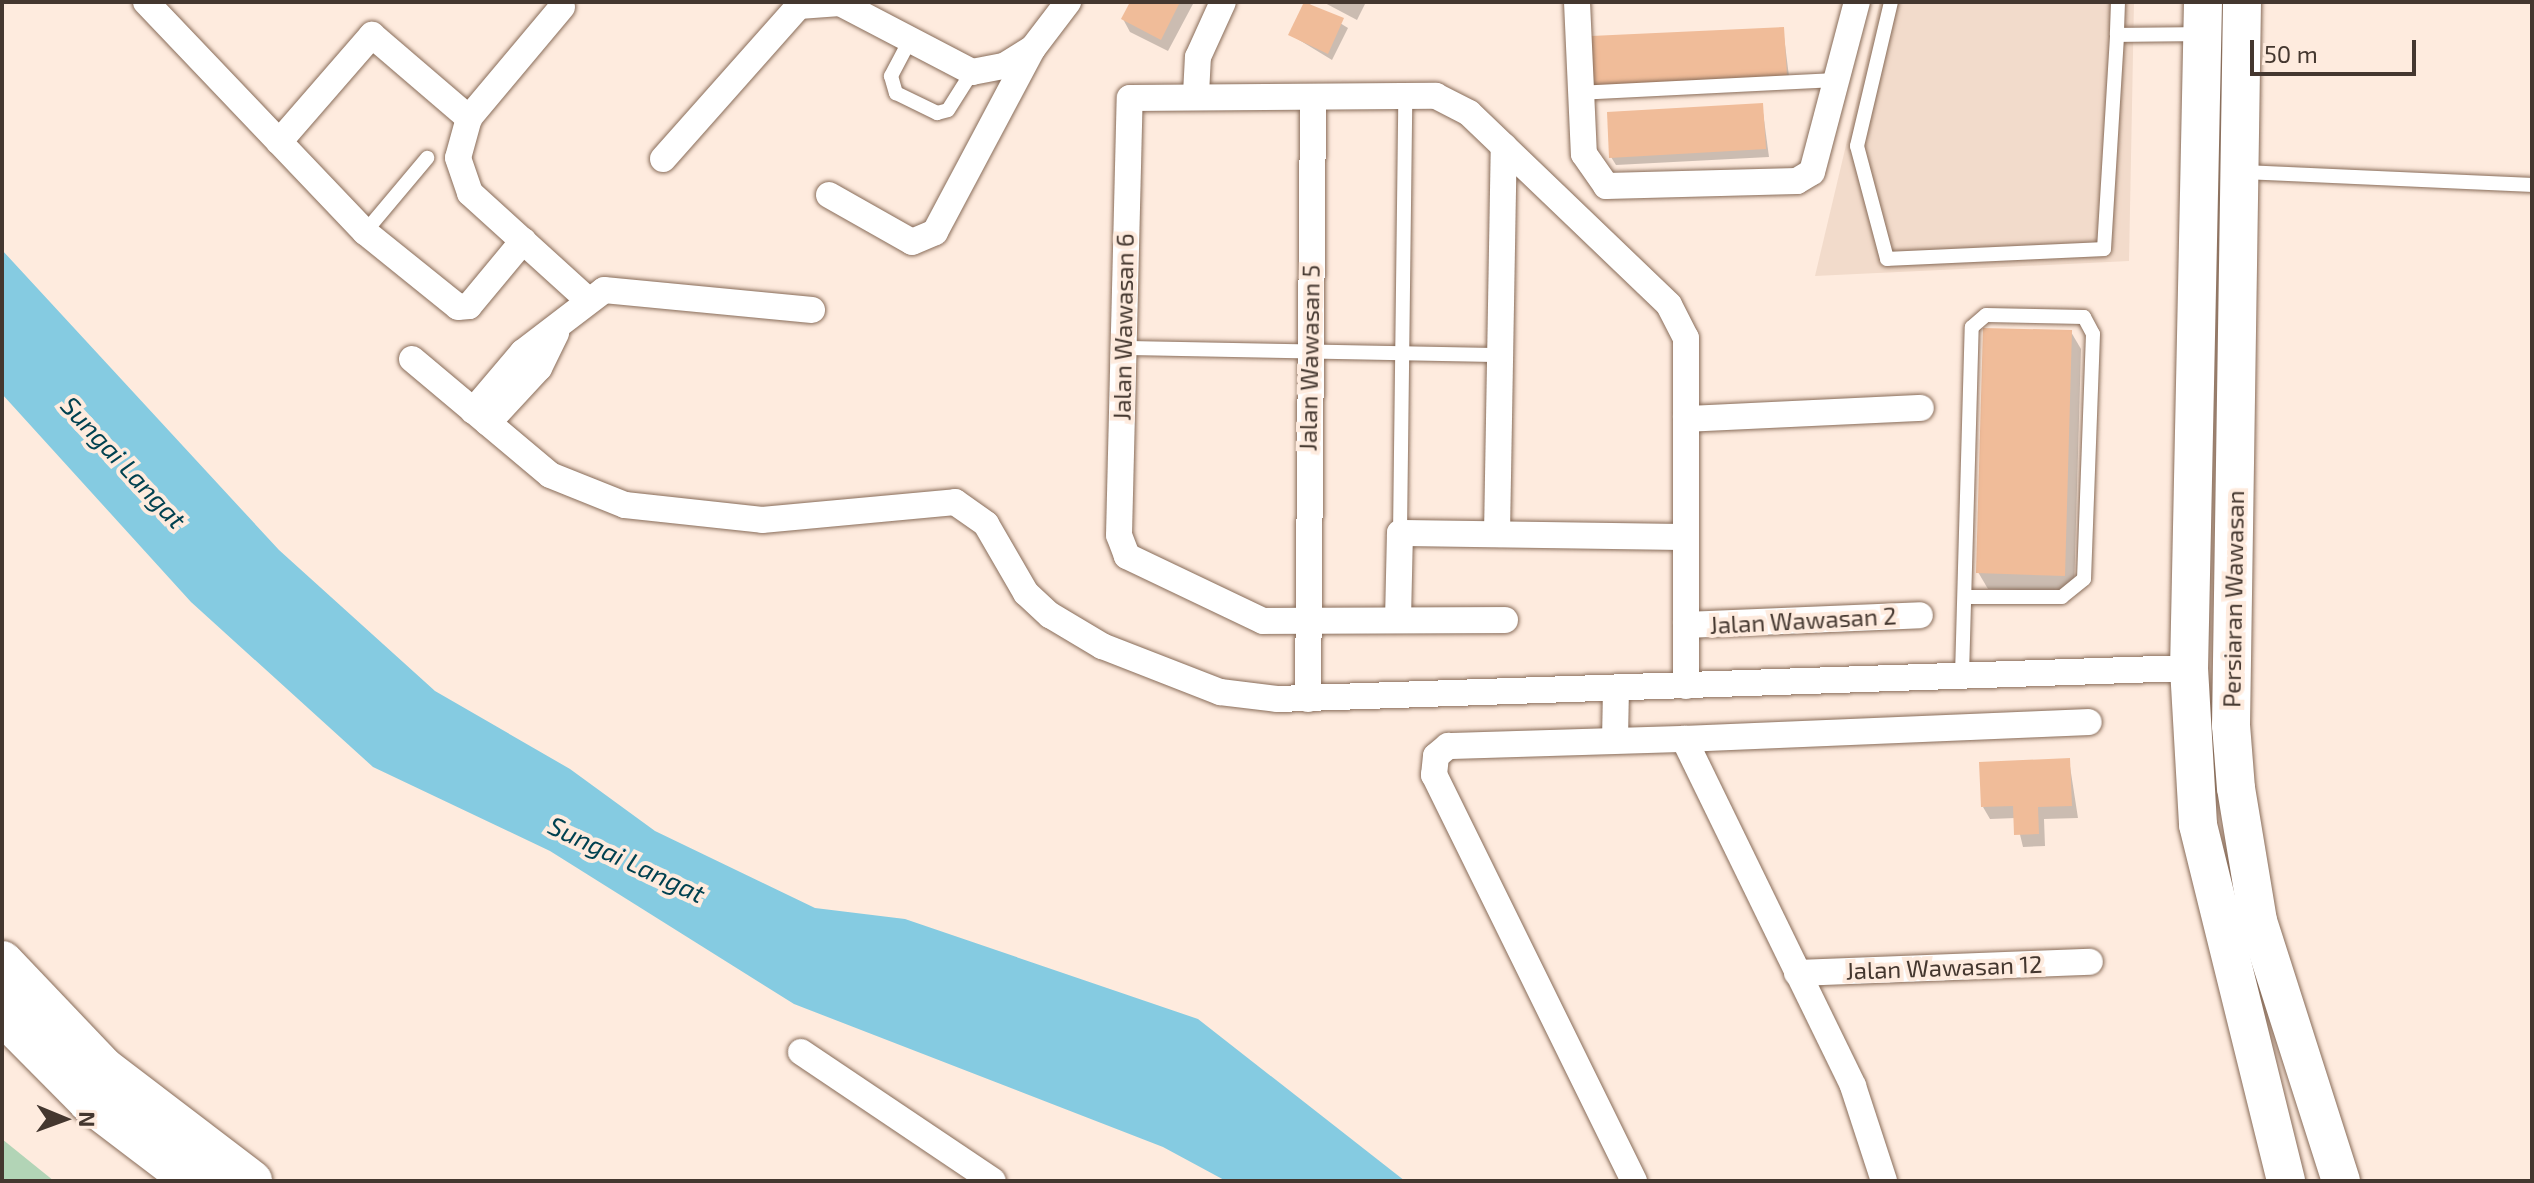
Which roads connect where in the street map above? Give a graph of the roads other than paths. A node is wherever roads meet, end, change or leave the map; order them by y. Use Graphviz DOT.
graph roads {
  1 [pos="146,2"];
  2 [pos="1068,2"];
  3 [pos="1223,2"];
  4 [pos="1577,2"];
  5 [pos="1857,2"];
  6 [pos="1891,2"];
  7 [pos="2118,2"];
  8 [pos="2242,2"];
  9 [pos="562,7"];
  10 [pos="2203,18"];
  11 [pos="2117,35"];
  12 [pos="910,40"];
  13 [pos="1033,48"];
  14 [pos="972,72"];
  15 [pos="1839,80"];
  16 [pos="1579,93"];
  17 [pos="1196,94"];
  18 [pos="1313,97"];
  19 [pos="1405,97"];
  20 [pos="2205,98"];
  21 [pos="469,118"];
  22 [pos="279,142"];
  23 [pos="1504,146"];
  24 [pos="427,158"];
  25 [pos="663,159"];
  26 [pos="2245,172"];
  27 [pos="2532,185"];
  28 [pos="829,195"];
  29 [pos="365,232"];
  30 [pos="523,241"];
  31 [pos="2204,250"];
  32 [pos="588,300"];
  33 [pos="812,310"];
  34 [pos="1123,348"];
  35 [pos="1309,351"];
  36 [pos="1403,353"];
  37 [pos="1500,355"];
  38 [pos="412,359"];
  39 [pos="1921,408"];
  40 [pos="480,417"];
  41 [pos="1686,419"];
  42 [pos="1400,533"];
  43 [pos="1497,534"];
  44 [pos="1686,537"];
  45 [pos="2232,580"];
  46 [pos="1965,597"];
  47 [pos="1920,615"];
  48 [pos="1304,620"];
  49 [pos="1398,620"];
  50 [pos="1505,620"];
  51 [pos="1686,625"];
  52 [pos="2189,668"];
  53 [pos="1962,675"];
  54 [pos="1686,686"];
  55 [pos="1616,688"];
  56 [pos="1308,699"];
  57 [pos="2089,722"];
  58 [pos="2231,725"];
  59 [pos="1684,739"];
  60 [pos="1615,740"];
  61 [pos="2,962"];
  62 [pos="2090,962"];
  63 [pos="1797,973"];
  64 [pos="2,1013"];
  65 [pos="801,1052"];
  66 [pos="194,1181"];
  67 [pos="251,1181"];
  68 [pos="993,1181"];
  69 [pos="1634,1181"];
  70 [pos="1884,1181"];
  71 [pos="2286,1181"];
  72 [pos="2341,1181"];
  1 -- 22 [label="street"];
  2 -- 13 [label="street"];
  3 -- 17 [label="street"];
  4 -- 16 [label="street"];
  5 -- 15 [label="street"];
  6 -- 11 [label="lane"];
  7 -- 11 [label="lane"];
  8 -- 26 [label="main road, Persiaran Wawasan"];
  9 -- 21 [label="street"];
  10 -- 11 [label="lane"];
  10 -- 20 [label="main road, Persiaran Wawasan"];
  12 -- 14 [label="street"];
  12 -- 14 [label="lane"];
  12 -- 25 [label="street"];
  13 -- 14 [label="street"];
  13 -- 28 [label="street"];
  15 -- 16 [label="lane"];
  15 -- 16 [label="street"];
  17 -- 18 [label="street"];
  17 -- 34 [label="street, Jalan Wawasan 6"];
  18 -- 19 [label="street"];
  18 -- 35 [label="street, Jalan Wawasan 5"];
  19 -- 23 [label="street"];
  19 -- 36 [label="lane"];
  20 -- 26 [label="main road"];
  20 -- 31 [label="main road, Persiaran Wawasan"];
  21 -- 22 [label="street"];
  21 -- 30 [label="street"];
  22 -- 29 [label="street"];
  23 -- 37 [label="street"];
  23 -- 41 [label="street"];
  24 -- 29 [label="lane"];
  26 -- 27 [label="lane"];
  26 -- 31 [label="main road"];
  26 -- 45 [label="main road, Persiaran Wawasan"];
  29 -- 30 [label="street"];
  30 -- 32 [label="street"];
  31 -- 52 [label="main road, Persiaran Wawasan"];
  32 -- 33 [label="street"];
  32 -- 40 [label="street"];
  34 -- 35 [label="lane"];
  34 -- 48 [label="street, Jalan Wawasan 6"];
  35 -- 36 [label="lane"];
  35 -- 48 [label="street, Jalan Wawasan 5"];
  36 -- 37 [label="lane"];
  36 -- 42 [label="lane"];
  37 -- 43 [label="street"];
  38 -- 40 [label="street"];
  39 -- 41 [label="street"];
  40 -- 56 [label="street"];
  41 -- 44 [label="street"];
  42 -- 43 [label="street"];
  42 -- 49 [label="street"];
  43 -- 44 [label="street"];
  44 -- 51 [label="street"];
  45 -- 52 [label="main road"];
  45 -- 58 [label="main road, Persiaran Wawasan"];
  46 -- 46 [label="lane"];
  46 -- 53 [label="lane"];
  47 -- 51 [label="street, Jalan Wawasan 2"];
  48 -- 49 [label="street"];
  48 -- 56 [label="street, Jalan Wawasan 5"];
  49 -- 50 [label="street"];
  51 -- 54 [label="street"];
  52 -- 53 [label="street"];
  52 -- 58 [label="main road"];
  52 -- 71 [label="main road, Persiaran Wawasan"];
  53 -- 54 [label="street"];
  54 -- 55 [label="street"];
  55 -- 56 [label="street"];
  55 -- 60 [label="street"];
  57 -- 59 [label="street"];
  58 -- 72 [label="main road, Persiaran Wawasan"];
  59 -- 60 [label="street"];
  59 -- 63 [label="street"];
  60 -- 69 [label="street"];
  61 -- 67 [label="main road"];
  62 -- 63 [label="street, Jalan Wawasan 12"];
  63 -- 70 [label="street"];
  64 -- 66 [label="main road"];
  65 -- 68 [label="street"];
}
